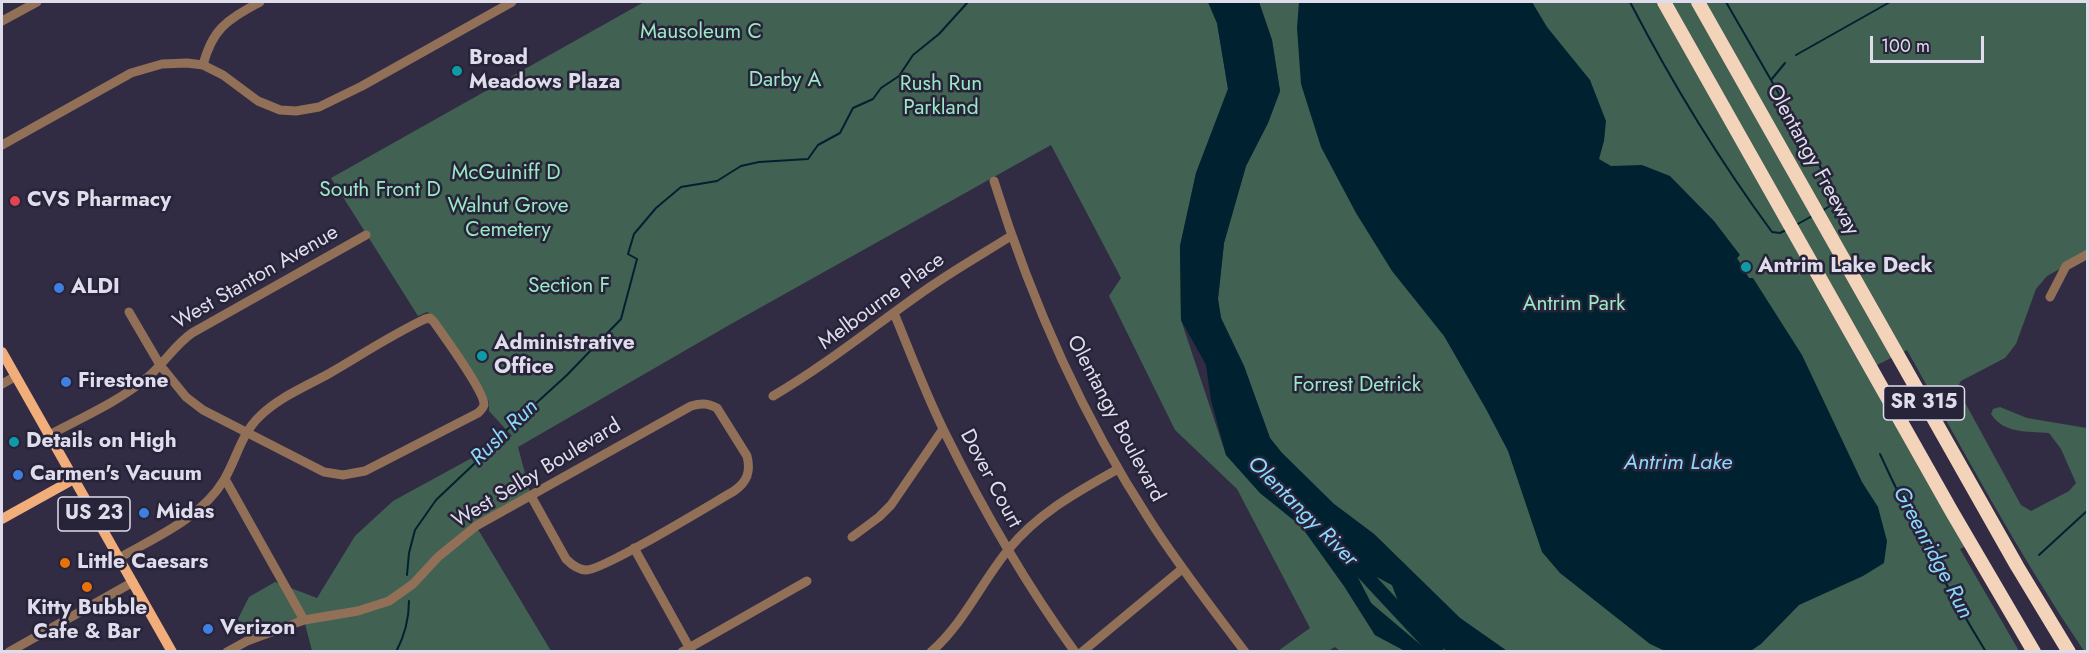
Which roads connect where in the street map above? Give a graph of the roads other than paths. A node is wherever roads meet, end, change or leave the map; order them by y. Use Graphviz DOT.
graph roads {
  1 [pos="34,2"];
  2 [pos="260,2"];
  3 [pos="512,2"];
  4 [pos="1664,2"];
  5 [pos="1698,2"];
  6 [pos="2,21"];
  7 [pos="203,65"];
  8 [pos="2,145"];
  9 [pos="994,181"];
  10 [pos="366,235"];
  11 [pos="1011,236"];
  12 [pos="2088,254"];
  13 [pos="2050,297"];
  14 [pos="129,312"];
  15 [pos="894,313"];
  16 [pos="2,352"];
  17 [pos="160,365"];
  18 [pos="15,376"];
  19 [pos="2,384"];
  20 [pos="773,396"];
  21 [pos="943,429"];
  22 [pos="246,433"];
  23 [pos="49,435"];
  24 [pos="1118,469"];
  25 [pos="74,479"];
  26 [pos="225,479"];
  27 [pos="531,496"];
  28 [pos="2,519"];
  29 [pos="852,537"];
  30 [pos="633,548"];
  31 [pos="1008,550"];
  32 [pos="119,558"];
  33 [pos="1182,569"];
  34 [pos="807,581"];
  35 [pos="133,582"];
  36 [pos="303,620"];
  37 [pos="685,649"];
  38 [pos="9,651"];
  39 [pos="172,651"];
  40 [pos="227,651"];
  41 [pos="931,651"];
  42 [pos="1075,651"];
  43 [pos="1082,651"];
  44 [pos="1245,651"];
  45 [pos="2034,651"];
  46 [pos="2069,651"];
  1 -- 6 [label="street"];
  2 -- 7 [label="street"];
  3 -- 7 [label="street"];
  4 -- 45 [label="highway, SR 315"];
  5 -- 46 [label="highway, Olentangy Freeway / SR 315"];
  7 -- 8 [label="street"];
  9 -- 11 [label="street, Olentangy Boulevard"];
  10 -- 17 [label="street, West Stanton Avenue"];
  11 -- 15 [label="street, Melbourne Place"];
  11 -- 24 [label="street, Olentangy Boulevard"];
  12 -- 13 [label="street"];
  14 -- 17 [label="street"];
  15 -- 20 [label="street, Melbourne Place"];
  15 -- 21 [label="street, Dover Court"];
  16 -- 18 [label="main road, US 23"];
  17 -- 22 [label="street"];
  17 -- 23 [label="street, West Stanton Avenue"];
  18 -- 19 [label="street"];
  18 -- 23 [label="main road, US 23"];
  21 -- 29 [label="street"];
  21 -- 31 [label="street, Dover Court"];
  22 -- 22 [label="street"];
  22 -- 26 [label="street"];
  23 -- 25 [label="main road, US 23"];
  24 -- 31 [label="street"];
  24 -- 33 [label="street, Olentangy Boulevard"];
  25 -- 28 [label="main road"];
  25 -- 32 [label="main road, US 23"];
  26 -- 32 [label="street"];
  26 -- 36 [label="street"];
  27 -- 30 [label="street"];
  27 -- 30 [label="street, West Selby Boulevard"];
  27 -- 36 [label="street, West Selby Boulevard"];
  30 -- 37 [label="street"];
  31 -- 41 [label="street"];
  31 -- 42 [label="street, Dover Court"];
  32 -- 35 [label="main road, US 23"];
  33 -- 43 [label="street"];
  33 -- 44 [label="street, Olentangy Boulevard"];
  34 -- 37 [label="street"];
  35 -- 38 [label="street"];
  35 -- 39 [label="main road, US 23"];
  36 -- 40 [label="street, West Selby Boulevard"];
}
